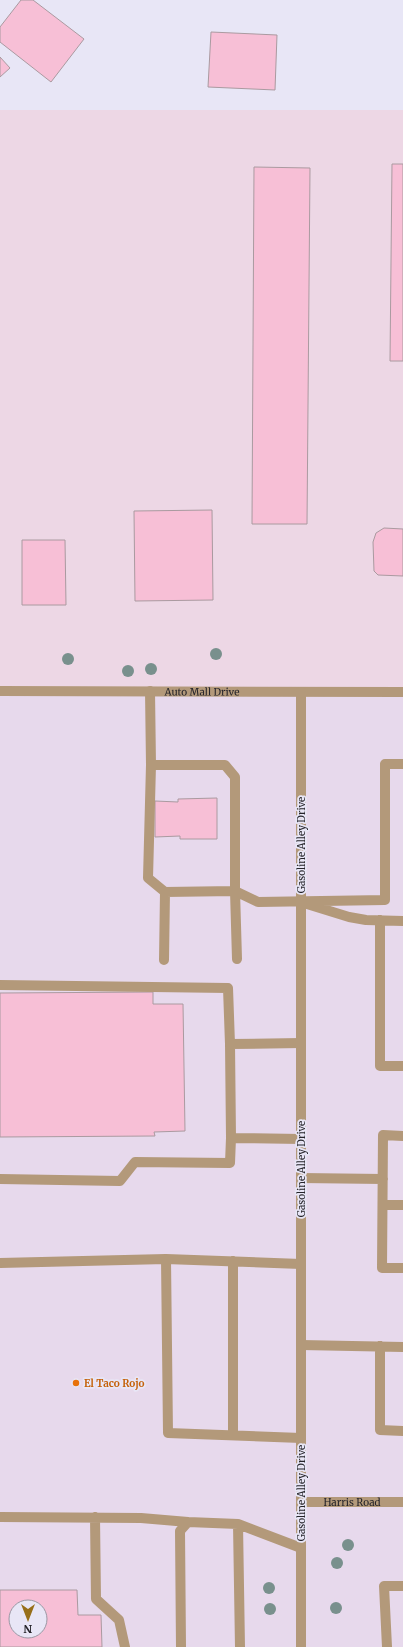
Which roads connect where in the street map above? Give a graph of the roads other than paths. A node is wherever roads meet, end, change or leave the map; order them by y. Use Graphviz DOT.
graph roads {
  1 [pos="0,691"];
  2 [pos="150,691"];
  3 [pos="301,692"];
  4 [pos="403,692"];
  5 [pos="403,764"];
  6 [pos="151,765"];
  7 [pos="235,891"];
  8 [pos="165,892"];
  9 [pos="301,902"];
  10 [pos="380,920"];
  11 [pos="403,920"];
  12 [pos="237,959"];
  13 [pos="164,960"];
  14 [pos="0,985"];
  15 [pos="301,1043"];
  16 [pos="230,1044"];
  17 [pos="403,1066"];
  18 [pos="403,1136"];
  19 [pos="230,1138"];
  20 [pos="301,1139"];
  21 [pos="301,1178"];
  22 [pos="0,1179"];
  23 [pos="382,1179"];
  24 [pos="382,1205"];
  25 [pos="403,1205"];
  26 [pos="166,1260"];
  27 [pos="233,1261"];
  28 [pos="0,1263"];
  29 [pos="301,1264"];
  30 [pos="403,1268"];
  31 [pos="301,1345"];
  32 [pos="380,1346"];
  33 [pos="403,1347"];
  34 [pos="403,1430"];
  35 [pos="233,1435"];
  36 [pos="301,1438"];
  37 [pos="301,1502"];
  38 [pos="403,1502"];
  39 [pos="0,1517"];
  40 [pos="95,1518"];
  41 [pos="188,1522"];
  42 [pos="238,1524"];
  43 [pos="301,1548"];
  44 [pos="403,1586"];
  45 [pos="125,1647"];
  46 [pos="181,1647"];
  47 [pos="240,1647"];
  48 [pos="301,1647"];
  49 [pos="387,1647"];
  1 -- 2 [label="street, Auto Mall Drive"];
  2 -- 3 [label="street, Auto Mall Drive"];
  2 -- 6 [label="street"];
  3 -- 4 [label="street, Auto Mall Drive"];
  3 -- 9 [label="street, Gasoline Alley Drive"];
  5 -- 9 [label="street"];
  6 -- 7 [label="street"];
  6 -- 8 [label="street"];
  7 -- 8 [label="street"];
  7 -- 9 [label="street"];
  7 -- 12 [label="street"];
  8 -- 13 [label="street"];
  9 -- 10 [label="street"];
  9 -- 15 [label="street, Gasoline Alley Drive"];
  10 -- 11 [label="street"];
  10 -- 17 [label="street"];
  14 -- 16 [label="street"];
  15 -- 16 [label="street"];
  15 -- 20 [label="street, Gasoline Alley Drive"];
  16 -- 19 [label="street"];
  18 -- 23 [label="street"];
  19 -- 20 [label="street"];
  19 -- 22 [label="street"];
  20 -- 21 [label="street, Gasoline Alley Drive"];
  21 -- 23 [label="street"];
  21 -- 29 [label="street, Gasoline Alley Drive"];
  23 -- 24 [label="street"];
  24 -- 25 [label="street"];
  24 -- 30 [label="street"];
  26 -- 27 [label="street"];
  26 -- 28 [label="street"];
  26 -- 35 [label="street"];
  27 -- 29 [label="street"];
  27 -- 35 [label="street"];
  29 -- 31 [label="street, Gasoline Alley Drive"];
  31 -- 32 [label="street"];
  31 -- 36 [label="street, Gasoline Alley Drive"];
  32 -- 33 [label="street"];
  32 -- 34 [label="street"];
  35 -- 36 [label="street"];
  36 -- 37 [label="street, Gasoline Alley Drive"];
  37 -- 38 [label="street, Harris Road"];
  37 -- 43 [label="street, Gasoline Alley Drive"];
  39 -- 40 [label="street"];
  40 -- 41 [label="street"];
  40 -- 45 [label="street"];
  41 -- 42 [label="street"];
  41 -- 46 [label="street"];
  42 -- 43 [label="street"];
  42 -- 47 [label="street"];
  43 -- 48 [label="street, Gasoline Alley Drive"];
  44 -- 49 [label="street"];
}
